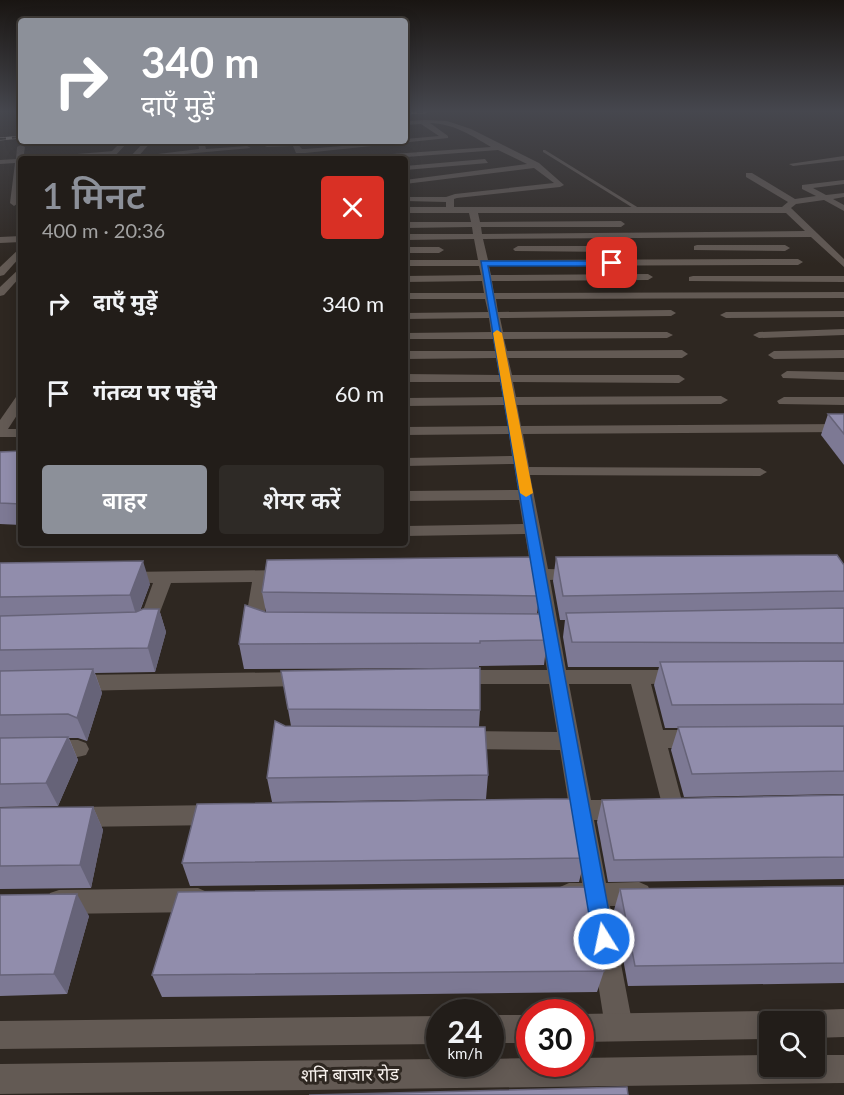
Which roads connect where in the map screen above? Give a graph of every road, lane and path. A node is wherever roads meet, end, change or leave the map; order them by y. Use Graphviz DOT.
graph roads {
  1 [pos="457,163"];
  2 [pos="532,163"];
  3 [pos="564,163"];
  4 [pos="809,163"];
  5 [pos="536,165"];
  6 [pos="793,165"];
  7 [pos="408,168"];
  8 [pos="18,175"];
  9 [pos="749,175"];
  10 [pos="408,182"];
  11 [pos="844,182"];
  12 [pos="844,195"];
  13 [pos="825,197"];
  14 [pos="408,199"];
  15 [pos="450,200"];
  16 [pos="794,202"];
  17 [pos="14,203"];
  18 [pos="844,208"];
  19 [pos="408,210"];
  20 [pos="450,210"];
  21 [pos="473,210"];
  22 [pos="640,210"];
  23 [pos="787,210"];
  24 [pos="476,224"];
  25 [pos="621,224"];
  26 [pos="781,224"];
  27 [pos="801,224"];
  28 [pos="408,225"];
  29 [pos="812,234"];
  30 [pos="773,235"];
  31 [pos="515,236"];
  32 [pos="408,237"];
  33 [pos="438,237"];
  34 [pos="478,237"];
  35 [pos="18,239"];
  36 [pos="0,240"];
  37 [pos="697,248"];
  38 [pos="785,248"];
  39 [pos="518,249"];
  40 [pos="615,249"];
  41 [pos="408,250"];
  42 [pos="439,250"];
  43 [pos="18,253"];
  44 [pos="408,263"];
  45 [pos="439,263"];
  46 [pos="484,263"];
  47 [pos="522,263"];
  48 [pos="844,264"];
  49 [pos="0,273"];
  50 [pos="18,273"];
  51 [pos="648,277"];
  52 [pos="487,278"];
  53 [pos="408,279"];
  54 [pos="693,279"];
  55 [pos="844,279"];
  56 [pos="0,293"];
  57 [pos="844,295"];
  58 [pos="408,296"];
  59 [pos="490,296"];
  60 [pos="671,313"];
  61 [pos="844,314"];
  62 [pos="726,315"];
  63 [pos="408,316"];
  64 [pos="494,316"];
  65 [pos="844,332"];
  66 [pos="667,335"];
  67 [pos="759,335"];
  68 [pos="408,336"];
  69 [pos="498,336"];
  70 [pos="682,354"];
  71 [pos="844,354"];
  72 [pos="408,355"];
  73 [pos="501,355"];
  74 [pos="774,355"];
  75 [pos="787,375"];
  76 [pos="844,376"];
  77 [pos="408,378"];
  78 [pos="506,378"];
  79 [pos="679,379"];
  80 [pos="721,400"];
  81 [pos="510,401"];
  82 [pos="784,401"];
  83 [pos="844,401"];
  84 [pos="408,402"];
  85 [pos="14,407"];
  86 [pos="844,428"];
  87 [pos="515,430"];
  88 [pos="408,431"];
  89 [pos="0,432"];
  90 [pos="18,433"];
  91 [pos="408,462"];
  92 [pos="521,466"];
  93 [pos="760,472"];
  94 [pos="526,495"];
  95 [pos="408,496"];
  96 [pos="533,529"];
  97 [pos="408,531"];
  98 [pos="587,574"];
  99 [pos="494,575"];
  100 [pos="541,575"];
  101 [pos="308,576"];
  102 [pos="261,577"];
  103 [pos="105,578"];
  104 [pos="164,578"];
  105 [pos="281,627"];
  106 [pos="126,628"];
  107 [pos="540,629"];
  108 [pos="574,629"];
  109 [pos="696,676"];
  110 [pos="439,677"];
  111 [pos="639,677"];
  112 [pos="324,678"];
  113 [pos="558,678"];
  114 [pos="58,683"];
  115 [pos="655,739"];
  116 [pos="714,739"];
  117 [pos="441,740"];
  118 [pos="569,741"];
  119 [pos="78,749"];
  120 [pos="33,750"];
  121 [pos="696,808"];
  122 [pos="673,809"];
  123 [pos="582,810"];
  124 [pos="534,811"];
  125 [pos="237,815"];
  126 [pos="59,818"];
  127 [pos="667,894"];
  128 [pos="548,895"];
  129 [pos="596,895"];
  130 [pos="226,900"];
  131 [pos="36,902"];
  132 [pos="844,1023"];
  133 [pos="759,1024"];
  134 [pos="825,1024"];
  135 [pos="619,1027"];
  136 [pos="594,1028"];
  137 [pos="426,1030"];
  138 [pos="0,1035"];
  139 [pos="844,1069"];
  140 [pos="0,1079"];
  141 [pos="624,1083"];
  1 -- 7 [label="street"];
  2 -- 5 [label="street"];
  3 -- 22 [label="lane"];
  4 -- 6 [label="street"];
  5 -- 10 [label="street"];
  5 -- 15 [label="street"];
  8 -- 17 [label="street"];
  9 -- 16 [label="street"];
  11 -- 13 [label="street"];
  12 -- 13 [label="street"];
  13 -- 16 [label="street"];
  13 -- 18 [label="street"];
  14 -- 15 [label="street"];
  15 -- 20 [label="street"];
  16 -- 23 [label="street"];
  19 -- 20 [label="street"];
  20 -- 21 [label="street"];
  21 -- 22 [label="street"];
  21 -- 24 [label="street"];
  22 -- 23 [label="street"];
  23 -- 27 [label="street"];
  24 -- 25 [label="street"];
  24 -- 28 [label="street"];
  24 -- 34 [label="street"];
  26 -- 27 [label="street"];
  27 -- 29 [label="street"];
  29 -- 30 [label="street"];
  29 -- 48 [label="street"];
  30 -- 31 [label="street"];
  30 -- 38 [label="street"];
  31 -- 34 [label="street"];
  31 -- 39 [label="street"];
  32 -- 33 [label="street"];
  33 -- 34 [label="street"];
  33 -- 42 [label="street"];
  34 -- 46 [label="street"];
  35 -- 36 [label="street"];
  37 -- 38 [label="street"];
  38 -- 47 [label="street"];
  39 -- 40 [label="street"];
  39 -- 47 [label="street"];
  41 -- 42 [label="street"];
  42 -- 45 [label="street"];
  43 -- 49 [label="street"];
  44 -- 45 [label="street"];
  45 -- 46 [label="street"];
  46 -- 47 [label="street"];
  46 -- 52 [label="street"];
  50 -- 56 [label="street"];
  51 -- 52 [label="street"];
  52 -- 53 [label="street"];
  52 -- 59 [label="street"];
  54 -- 55 [label="street"];
  57 -- 59 [label="street"];
  58 -- 59 [label="street"];
  59 -- 64 [label="street"];
  60 -- 64 [label="street"];
  61 -- 62 [label="street"];
  63 -- 64 [label="street"];
  64 -- 69 [label="street"];
  65 -- 67 [label="street"];
  66 -- 69 [label="street"];
  68 -- 69 [label="street"];
  69 -- 73 [label="street"];
  70 -- 73 [label="street"];
  71 -- 74 [label="street"];
  72 -- 73 [label="street"];
  73 -- 78 [label="street"];
  75 -- 76 [label="street"];
  77 -- 78 [label="street"];
  78 -- 79 [label="street"];
  78 -- 81 [label="street"];
  80 -- 81 [label="street"];
  81 -- 84 [label="street"];
  81 -- 87 [label="street"];
  82 -- 83 [label="street"];
  85 -- 89 [label="street"];
  86 -- 87 [label="street"];
  87 -- 88 [label="street"];
  87 -- 92 [label="street"];
  89 -- 90 [label="street"];
  91 -- 92 [label="street"];
  92 -- 93 [label="street"];
  92 -- 94 [label="street"];
  94 -- 95 [label="street"];
  94 -- 96 [label="street"];
  96 -- 97 [label="street"];
  96 -- 100 [label="street"];
  98 -- 100 [label="street"];
  99 -- 100 [label="street"];
  100 -- 107 [label="street"];
  101 -- 102 [label="street"];
  102 -- 104 [label="street"];
  102 -- 105 [label="street"];
  103 -- 104 [label="street"];
  104 -- 106 [label="street"];
  107 -- 108 [label="street"];
  107 -- 113 [label="street"];
  109 -- 111 [label="street"];
  110 -- 113 [label="street"];
  111 -- 113 [label="street"];
  111 -- 115 [label="street"];
  112 -- 114 [label="street"];
  113 -- 118 [label="street"];
  115 -- 116 [label="street"];
  115 -- 122 [label="street"];
  117 -- 118 [label="street"];
  118 -- 123 [label="street"];
  119 -- 120 [label="street"];
  121 -- 122 [label="street"];
  122 -- 123 [label="street"];
  123 -- 124 [label="street"];
  123 -- 129 [label="street"];
  125 -- 126 [label="street"];
  127 -- 129 [label="street"];
  128 -- 129 [label="street"];
  129 -- 135 [label="street"];
  130 -- 131 [label="street"];
  132 -- 134 [label="street"];
  133 -- 135 [label="street"];
  135 -- 136 [label="street"];
  137 -- 138 [label="street"];
  139 -- 141 [label="street, शनि बाजार रोड"];
  140 -- 141 [label="street, शनि बाजार रोड"];
}
